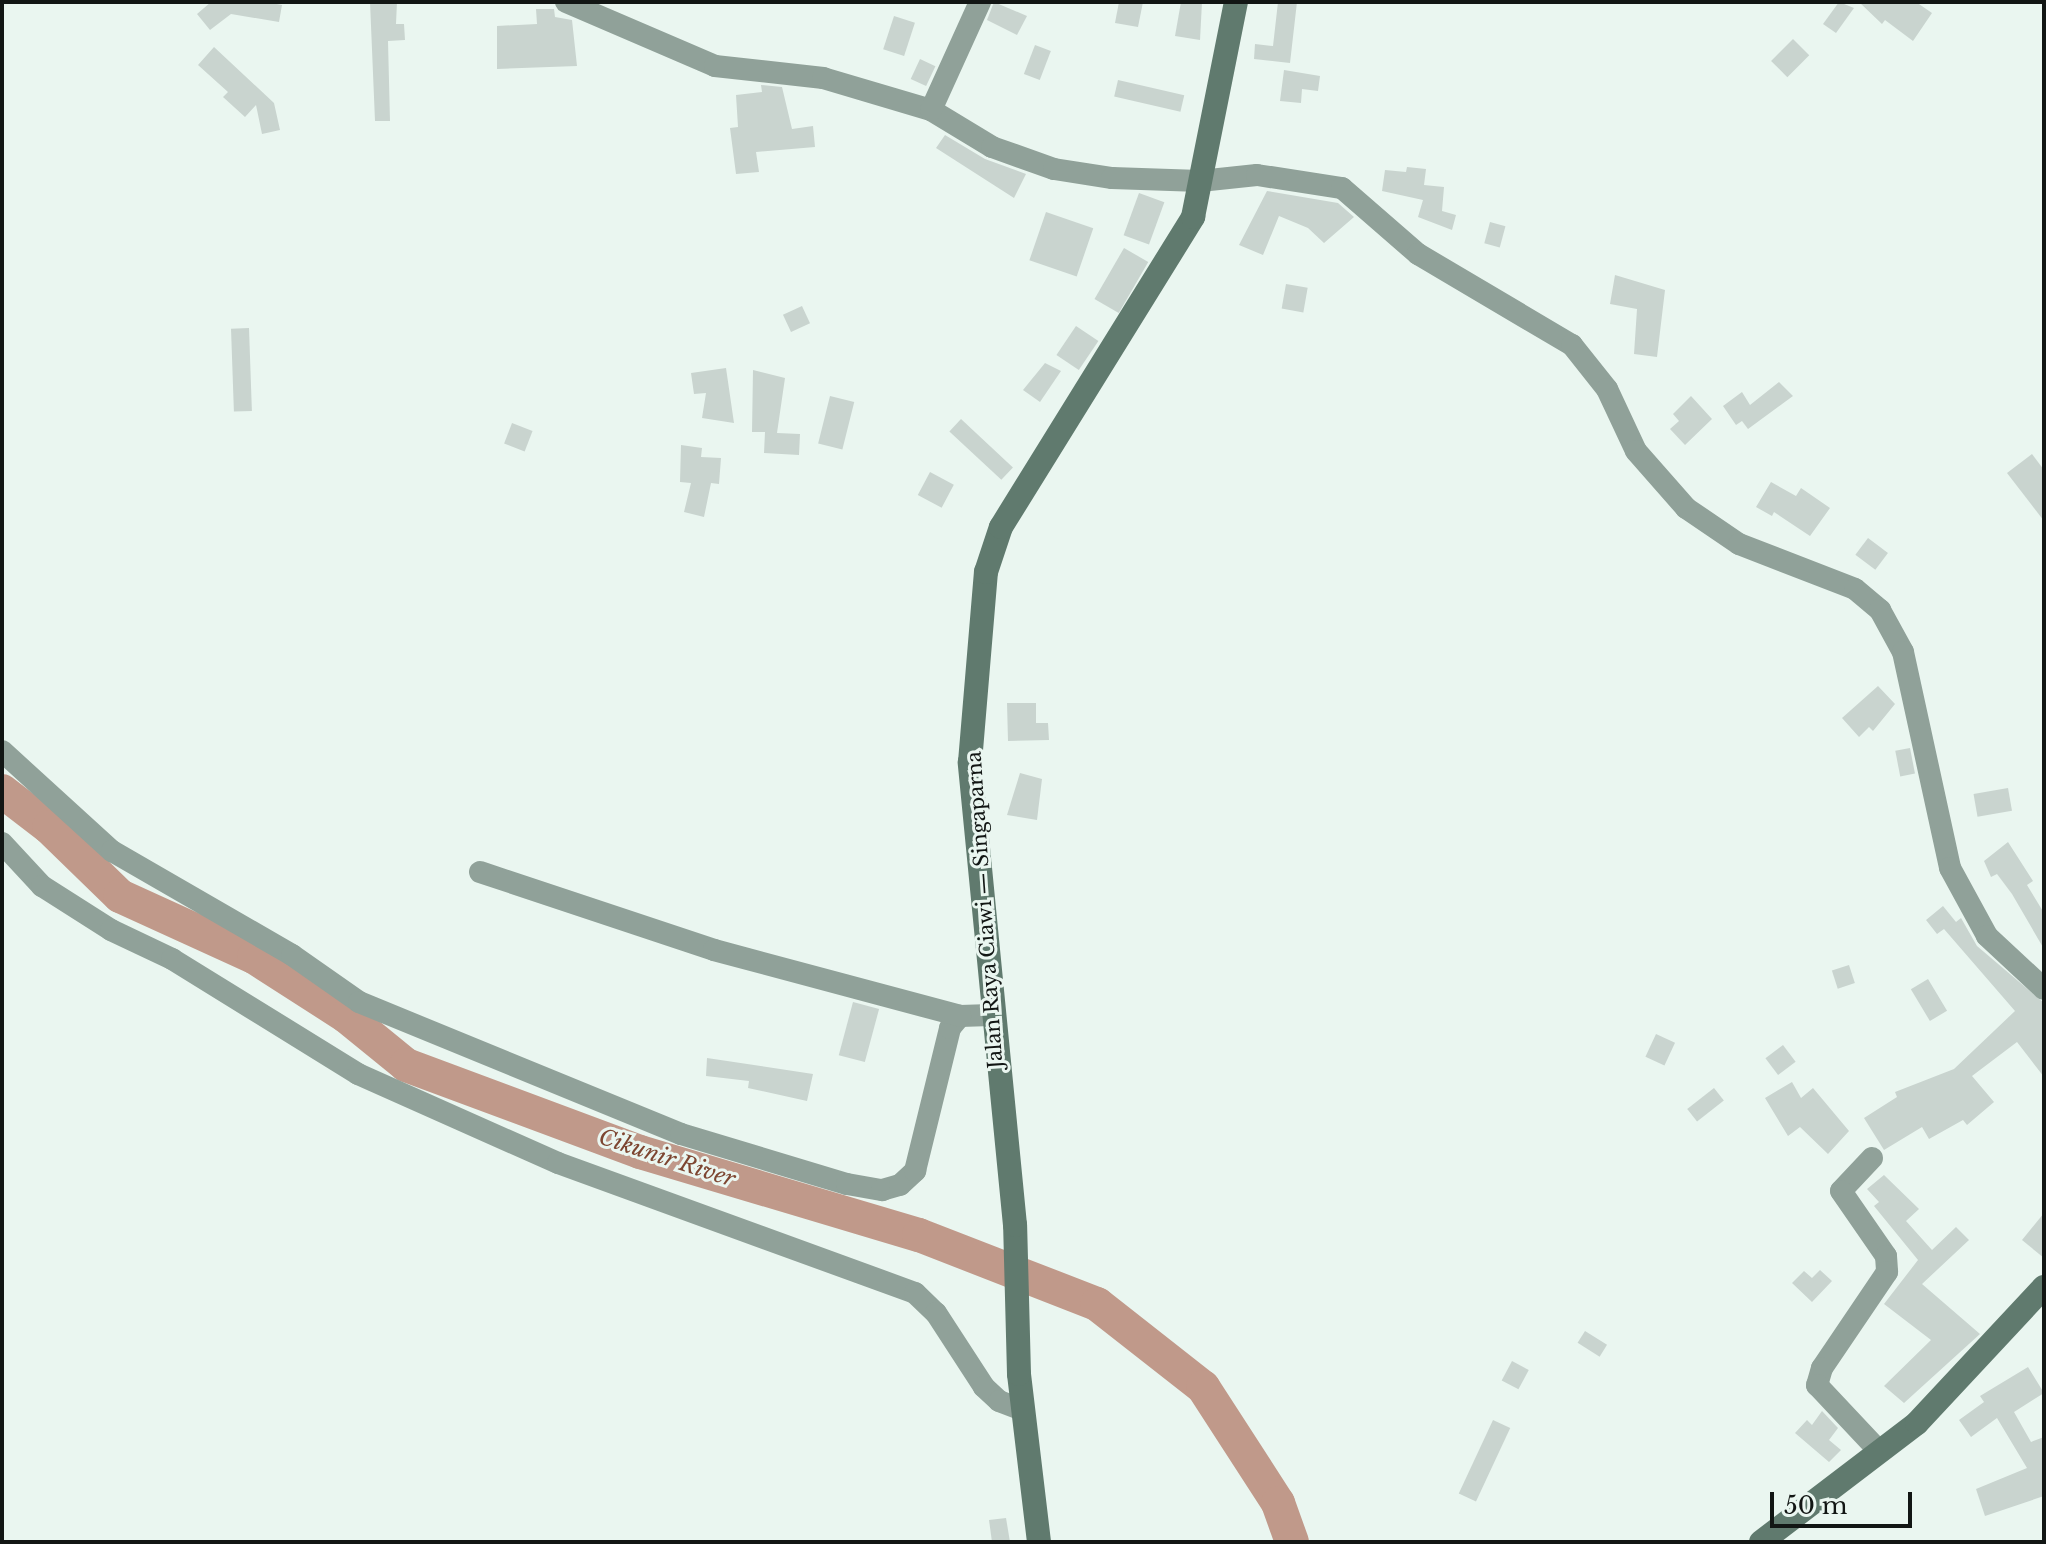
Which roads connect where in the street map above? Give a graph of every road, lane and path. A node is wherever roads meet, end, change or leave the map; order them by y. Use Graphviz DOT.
graph roads {
  1 [pos="566,2"];
  2 [pos="980,2"];
  3 [pos="1236,2"];
  4 [pos="931,110"];
  5 [pos="1200,181"];
  6 [pos="2,751"];
  7 [pos="2,843"];
  8 [pos="480,872"];
  9 [pos="2044,989"];
  10 [pos="991,1015"];
  11 [pos="960,1016"];
  12 [pos="1872,1158"];
  13 [pos="2044,1287"];
  14 [pos="1023,1410"];
  15 [pos="1880,1452"];
  16 [pos="1039,1542"];
  17 [pos="1761,1542"];
  1 -- 4 [label="street"];
  2 -- 4 [label="street"];
  3 -- 5 [label="main road, Jalan Raya Ciawi — Singaparna"];
  4 -- 5 [label="street"];
  5 -- 9 [label="street"];
  5 -- 10 [label="main road, Jalan Raya Ciawi — Singaparna"];
  6 -- 11 [label="street"];
  7 -- 14 [label="street"];
  8 -- 11 [label="street"];
  10 -- 11 [label="street"];
  10 -- 14 [label="main road, Jalan Raya Ciawi — Singaparna"];
  12 -- 15 [label="street"];
  13 -- 15 [label="main road"];
  14 -- 16 [label="main road, Jalan Raya Ciawi — Singaparna"];
  15 -- 17 [label="main road"];
}
